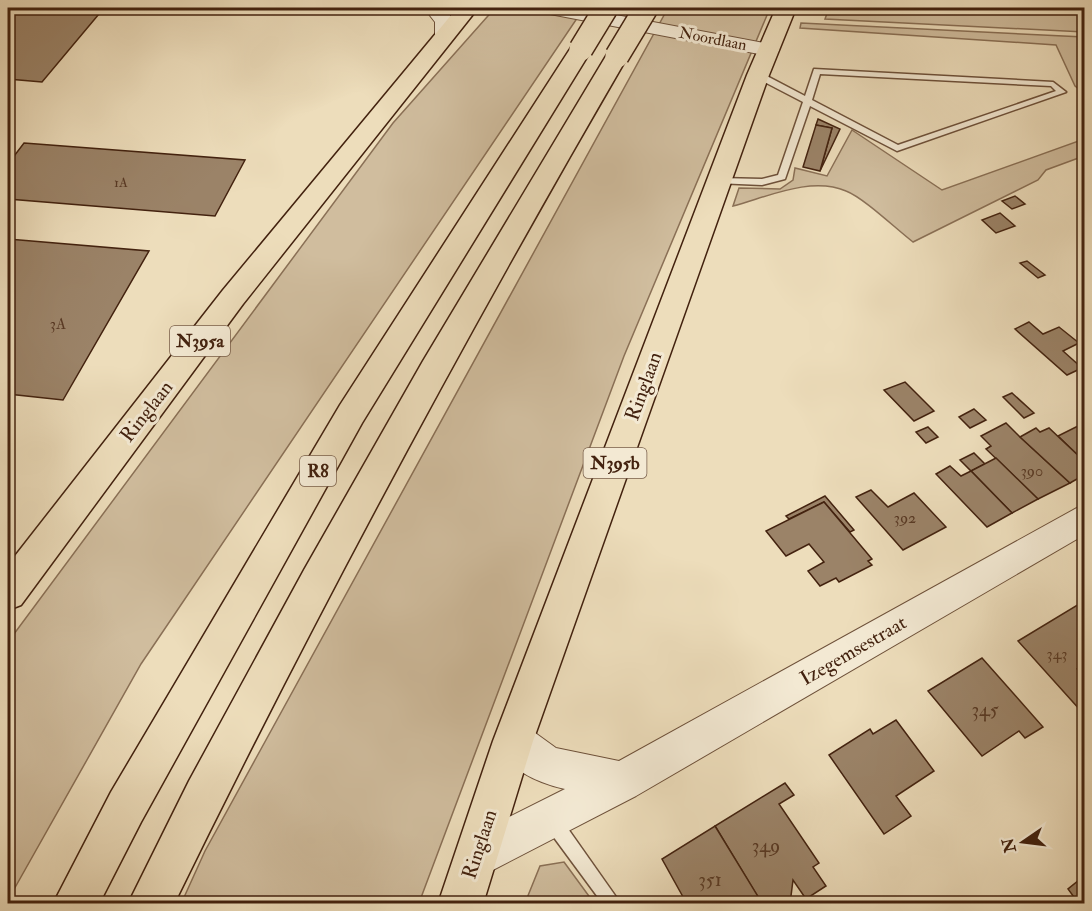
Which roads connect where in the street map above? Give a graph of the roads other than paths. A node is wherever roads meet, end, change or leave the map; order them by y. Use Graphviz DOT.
graph roads {
  1 [pos="434,8"];
  2 [pos="468,8"];
  3 [pos="550,8"];
  4 [pos="606,8"];
  5 [pos="646,8"];
  6 [pos="786,8"];
  7 [pos="445,34"];
  8 [pos="764,62"];
  9 [pos="808,101"];
  10 [pos="719,181"];
  11 [pos="1084,518"];
  12 [pos="8,593"];
  13 [pos="513,741"];
  14 [pos="622,782"];
  15 [pos="550,819"];
  16 [pos="476,856"];
  17 [pos="75,903"];
  18 [pos="150,903"];
  19 [pos="460,903"];
  20 [pos="613,903"];
  1 -- 7 [label="street"];
  2 -- 7 [label="main road, Ringlaan / N395a"];
  3 -- 8 [label="street, Noordlaan"];
  4 -- 17 [label="main road, R8, bridge"];
  5 -- 18 [label="main road, R8, bridge"];
  6 -- 8 [label="main road, Ringlaan / N395b"];
  7 -- 12 [label="main road, Ringlaan / N395a"];
  8 -- 9 [label="lane"];
  8 -- 10 [label="main road, Ringlaan / N395b"];
  9 -- 9 [label="lane"];
  9 -- 10 [label="lane"];
  10 -- 13 [label="main road, Ringlaan / N395b"];
  11 -- 14 [label="street, Izegemsestraat"];
  13 -- 14 [label="street"];
  13 -- 16 [label="main road, Ringlaan / N395b"];
  14 -- 15 [label="street, Izegemsestraat"];
  15 -- 16 [label="street, Izegemsestraat"];
  15 -- 20 [label="lane"];
  16 -- 19 [label="main road, Ringlaan / N395b"];
}
